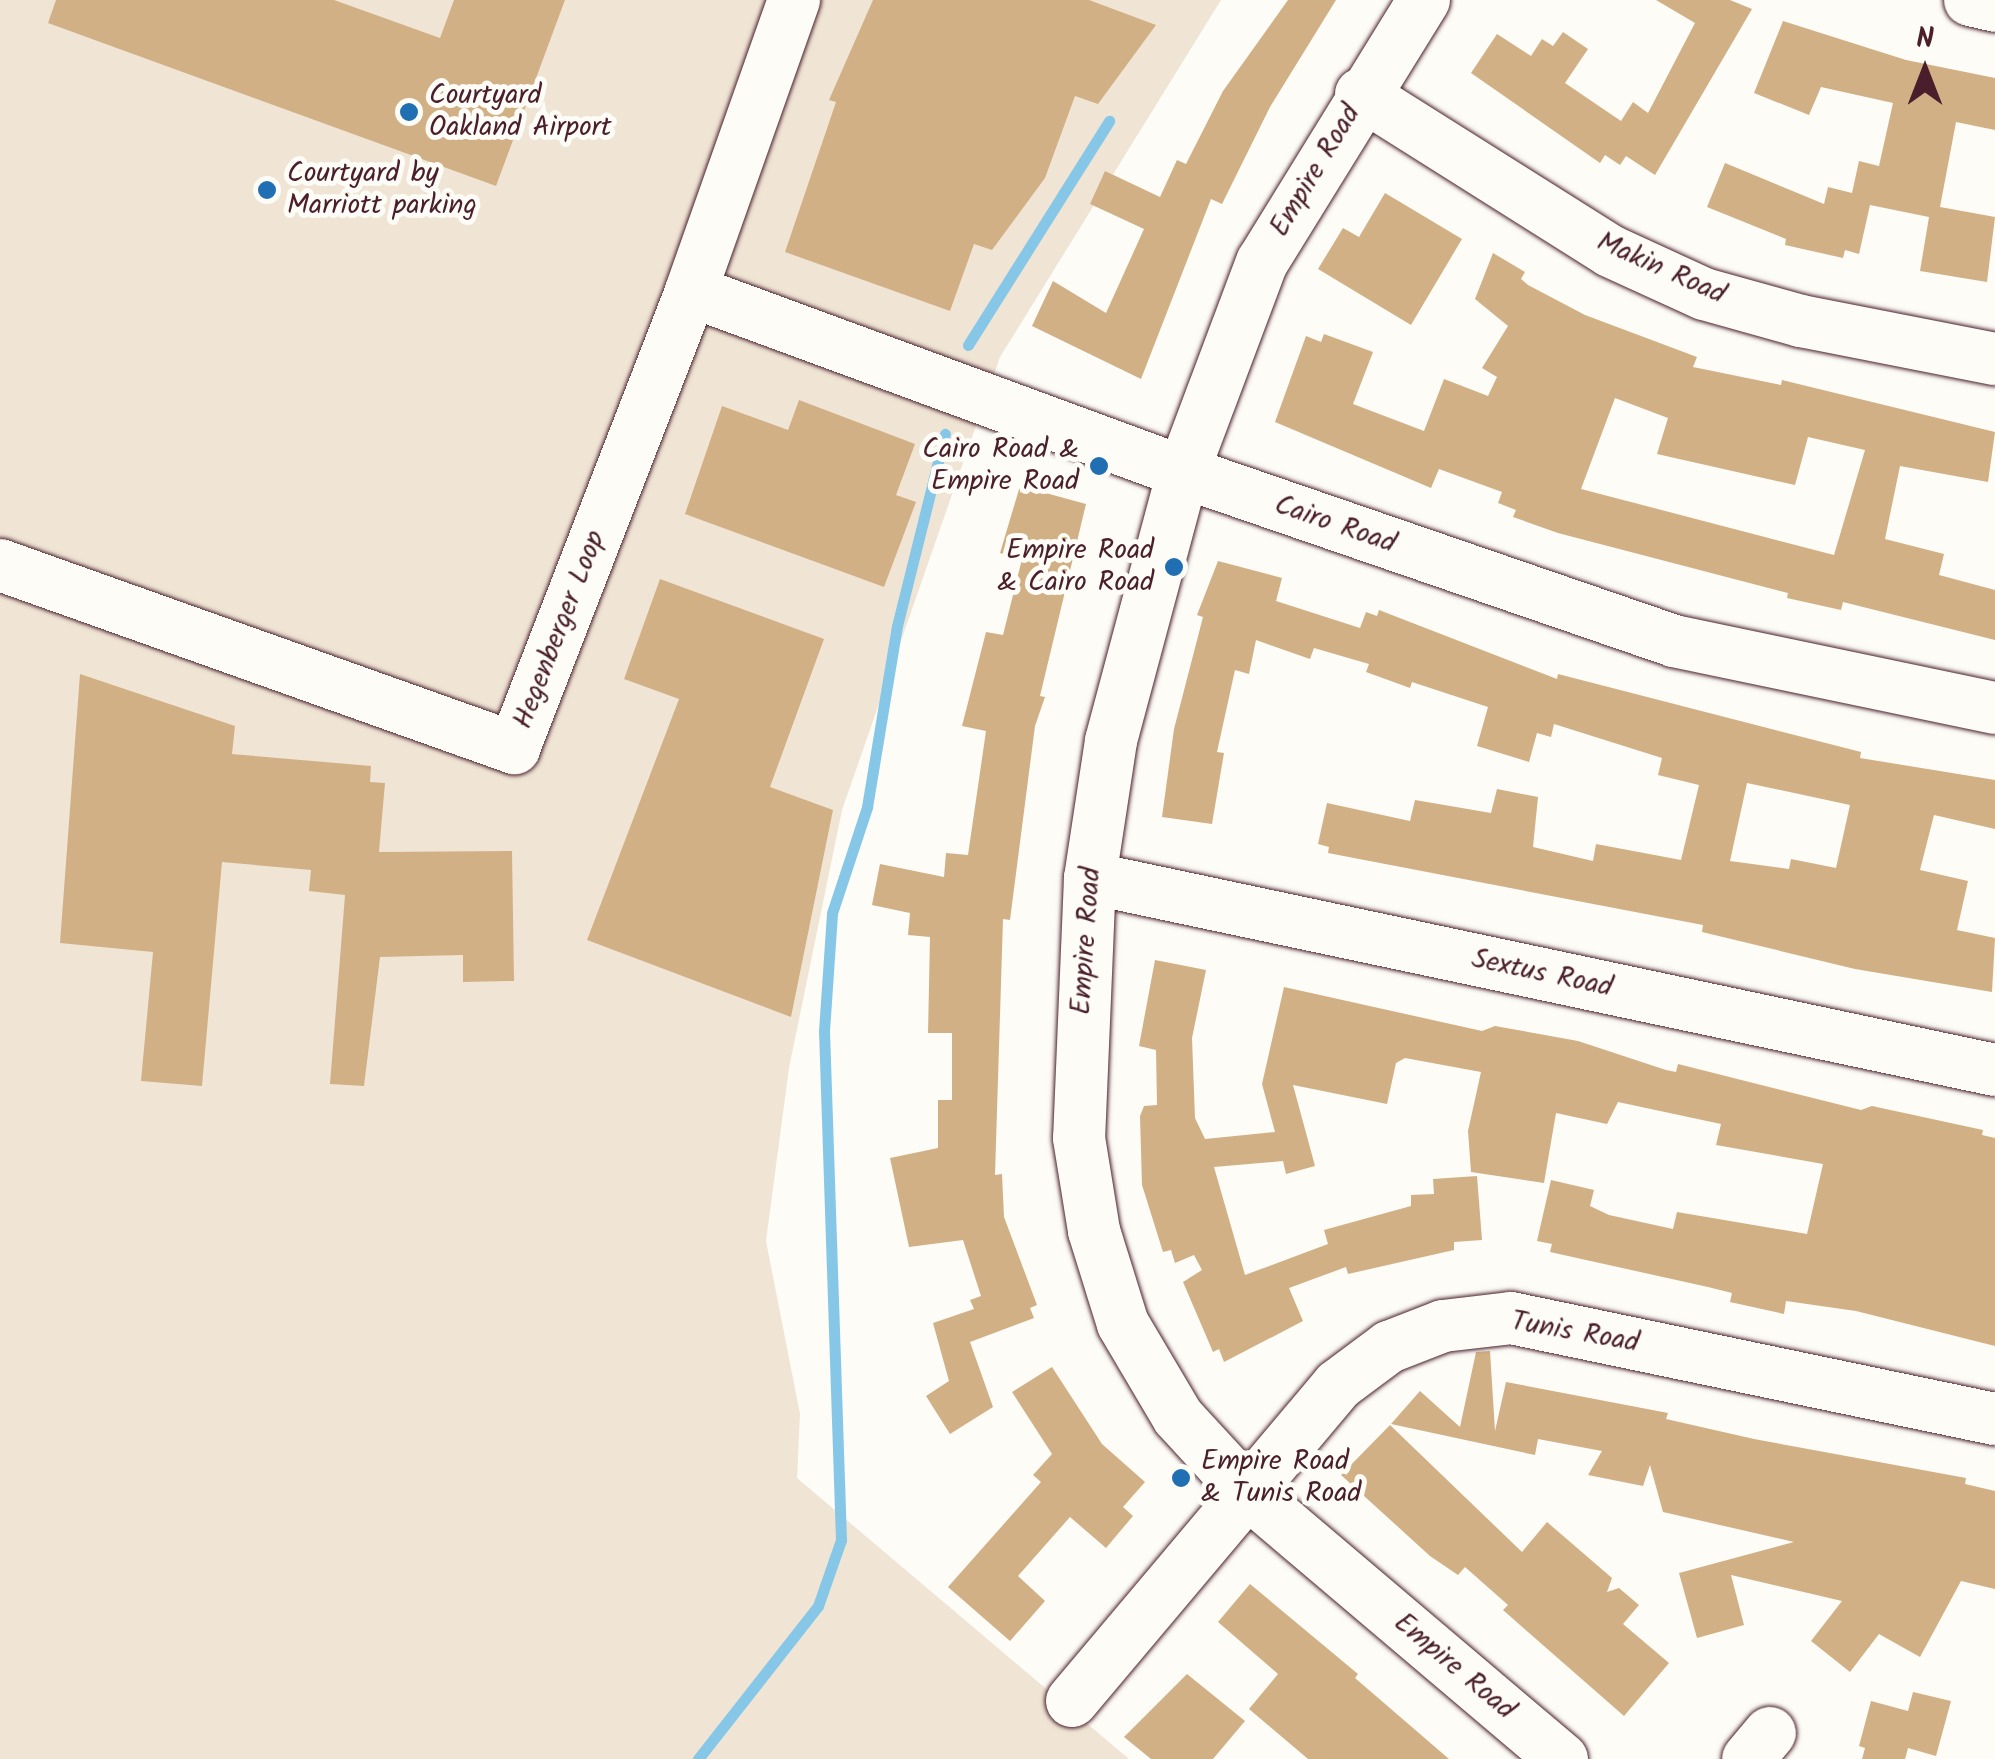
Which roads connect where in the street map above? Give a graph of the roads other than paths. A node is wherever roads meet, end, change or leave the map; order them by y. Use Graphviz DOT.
graph roads {
  1 [pos="794,0"];
  2 [pos="1424,0"];
  3 [pos="1970,0"];
  4 [pos="1995,6"];
  5 [pos="1361,94"];
  6 [pos="691,291"];
  7 [pos="1995,359"];
  8 [pos="1183,472"];
  9 [pos="0,565"];
  10 [pos="1995,708"];
  11 [pos="1090,878"];
  12 [pos="1995,1070"];
  13 [pos="1995,1419"];
  14 [pos="1247,1492"];
  15 [pos="1072,1701"];
  16 [pos="1562,1759"];
  1 -- 6 [label="street, Hegenberger Loop"];
  2 -- 5 [label="street, Empire Road"];
  3 -- 4 [label="street"];
  5 -- 7 [label="street, Makin Road"];
  5 -- 8 [label="street, Empire Road"];
  6 -- 8 [label="street, Cairo Road"];
  6 -- 9 [label="street, Hegenberger Loop"];
  8 -- 10 [label="street, Cairo Road"];
  8 -- 11 [label="street, Empire Road"];
  11 -- 12 [label="street, Sextus Road"];
  11 -- 14 [label="street, Empire Road"];
  13 -- 14 [label="street, Tunis Road"];
  14 -- 15 [label="street, Tunis Road"];
  14 -- 16 [label="street, Empire Road"];
}
